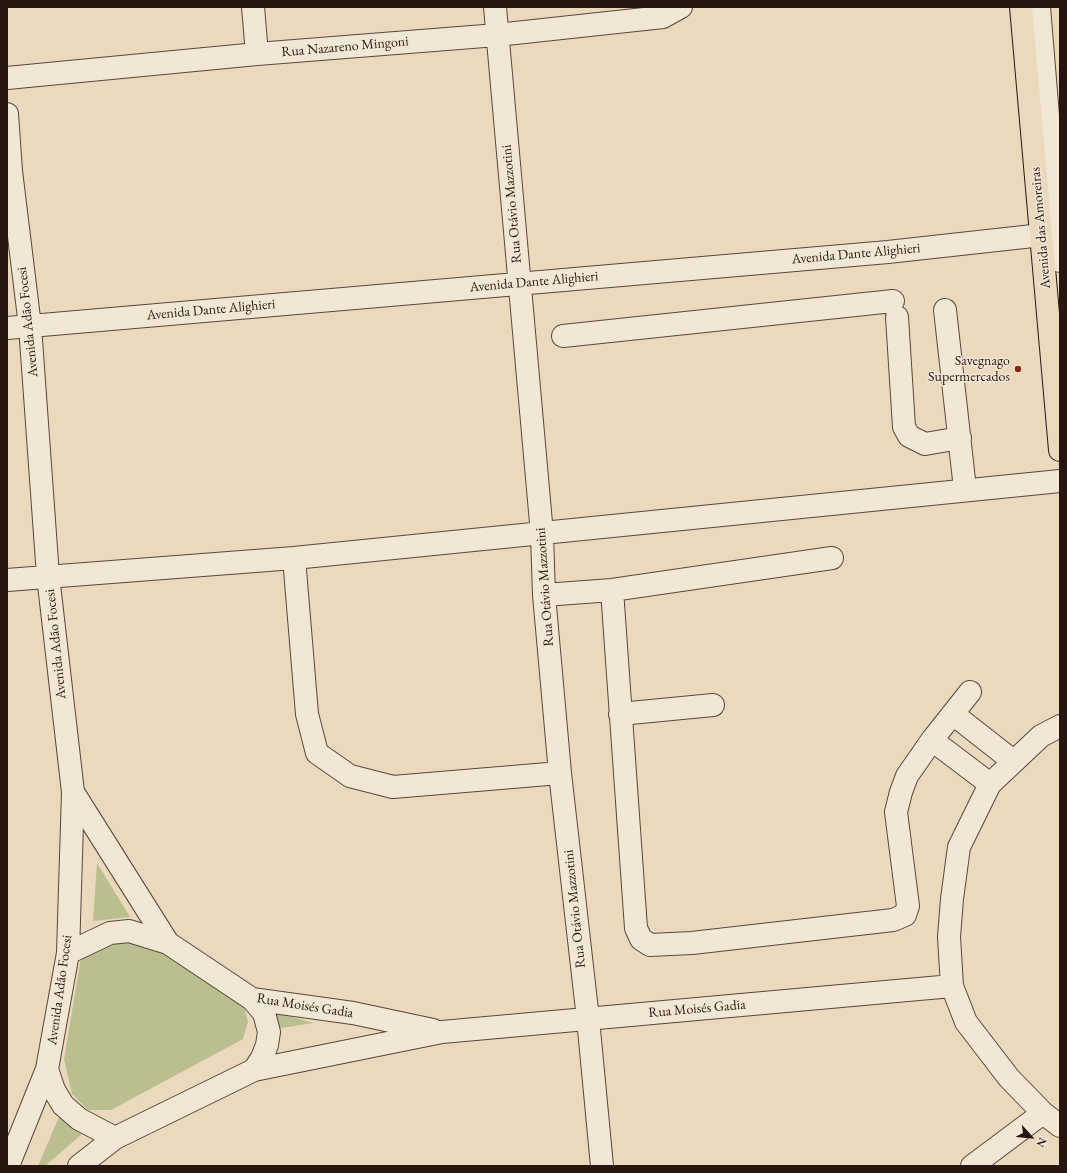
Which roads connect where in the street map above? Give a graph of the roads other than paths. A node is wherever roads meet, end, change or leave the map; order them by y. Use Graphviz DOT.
graph roads {
  1 [pos="253,7"];
  2 [pos="494,7"];
  3 [pos="681,7"];
  4 [pos="1021,7"];
  5 [pos="1039,7"];
  6 [pos="497,35"];
  7 [pos="257,54"];
  8 [pos="7,78"];
  9 [pos="7,114"];
  10 [pos="1053,234"];
  11 [pos="1060,261"];
  12 [pos="519,283"];
  13 [pos="945,310"];
  14 [pos="30,326"];
  15 [pos="7,328"];
  16 [pos="563,336"];
  17 [pos="956,439"];
  18 [pos="1060,450"];
  19 [pos="1060,481"];
  20 [pos="962,490"];
  21 [pos="542,534"];
  22 [pos="294,558"];
  23 [pos="832,558"];
  24 [pos="48,576"];
  25 [pos="7,580"];
  26 [pos="612,590"];
  27 [pos="544,595"];
  28 [pos="970,692"];
  29 [pos="713,705"];
  30 [pos="620,714"];
  31 [pos="953,714"];
  32 [pos="1060,726"];
  33 [pos="932,740"];
  34 [pos="1013,761"];
  35 [pos="560,773"];
  36 [pos="990,784"];
  37 [pos="73,792"];
  38 [pos="168,943"];
  39 [pos="68,953"];
  40 [pos="952,986"];
  41 [pos="252,998"];
  42 [pos="588,1019"];
  43 [pos="442,1032"];
  44 [pos="47,1069"];
  45 [pos="254,1070"];
  46 [pos="1043,1113"];
  47 [pos="1060,1126"];
  48 [pos="115,1138"];
  49 [pos="8,1166"];
  50 [pos="79,1166"];
  51 [pos="602,1166"];
  52 [pos="972,1166"];
  1 -- 7 [label="street"];
  2 -- 6 [label="street, Rua Otávio Mazzotini"];
  3 -- 6 [label="street, Rua Nazareno Mingoni"];
  4 -- 10 [label="main road, Avenida das Amoreiras"];
  5 -- 10 [label="street"];
  6 -- 7 [label="street, Rua Nazareno Mingoni"];
  6 -- 12 [label="street, Rua Otávio Mazzotini"];
  7 -- 8 [label="street, Rua Nazareno Mingoni"];
  9 -- 14 [label="street, Avenida Adão Focesi"];
  10 -- 11 [label="street"];
  10 -- 12 [label="street, Avenida Dante Alighieri"];
  10 -- 18 [label="main road, Avenida das Amoreiras"];
  12 -- 14 [label="street, Avenida Dante Alighieri"];
  12 -- 21 [label="street, Rua Otávio Mazzotini"];
  13 -- 17 [label="street"];
  14 -- 15 [label="street, Avenida Dante Alighieri"];
  14 -- 24 [label="street, Avenida Adão Focesi"];
  16 -- 17 [label="street"];
  17 -- 20 [label="street"];
  19 -- 20 [label="street"];
  20 -- 21 [label="street"];
  21 -- 22 [label="street"];
  21 -- 27 [label="street, Rua Otávio Mazzotini"];
  22 -- 24 [label="street"];
  22 -- 35 [label="street"];
  23 -- 26 [label="street"];
  24 -- 25 [label="street"];
  24 -- 37 [label="street, Avenida Adão Focesi"];
  26 -- 27 [label="street"];
  26 -- 30 [label="street"];
  27 -- 35 [label="street, Rua Otávio Mazzotini"];
  28 -- 31 [label="street"];
  29 -- 30 [label="street"];
  30 -- 33 [label="street"];
  31 -- 33 [label="street"];
  31 -- 34 [label="street"];
  32 -- 34 [label="street"];
  33 -- 36 [label="street"];
  34 -- 36 [label="street"];
  35 -- 42 [label="street, Rua Otávio Mazzotini"];
  36 -- 40 [label="street"];
  37 -- 38 [label="street, Rua Moisés Gadia"];
  37 -- 39 [label="street, Avenida Adão Focesi"];
  38 -- 39 [label="street"];
  38 -- 41 [label="street, Rua Moisés Gadia"];
  39 -- 44 [label="street, Avenida Adão Focesi"];
  40 -- 42 [label="street, Rua Moisés Gadia"];
  40 -- 46 [label="street"];
  41 -- 43 [label="street, Rua Moisés Gadia"];
  41 -- 45 [label="street"];
  42 -- 43 [label="street, Rua Moisés Gadia"];
  42 -- 51 [label="street, Rua Otávio Mazzotini"];
  43 -- 45 [label="street, Rua Moisés Gadia"];
  44 -- 48 [label="street"];
  44 -- 49 [label="street, Avenida Adão Focesi"];
  45 -- 48 [label="street, Rua Moisés Gadia"];
  46 -- 47 [label="street"];
  46 -- 52 [label="street"];
  48 -- 50 [label="street, Rua Moisés Gadia"];
}
